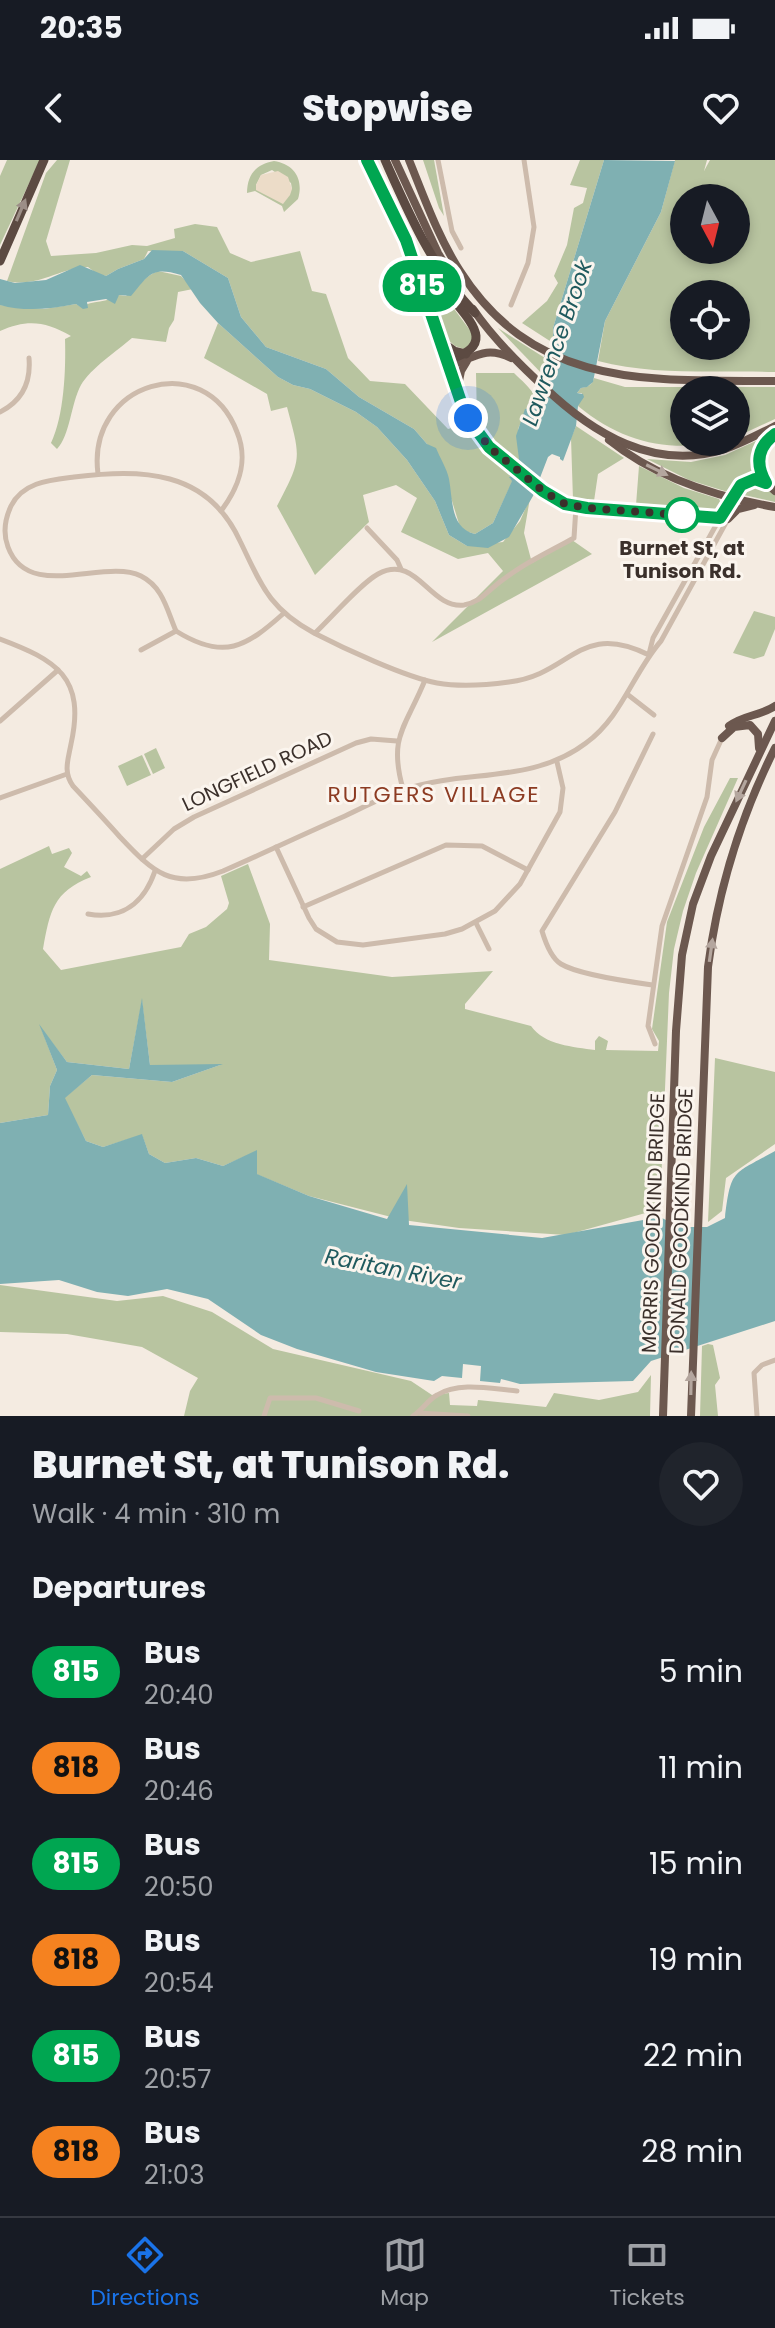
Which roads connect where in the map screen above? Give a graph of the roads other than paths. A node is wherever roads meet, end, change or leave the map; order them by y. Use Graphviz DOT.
graph roads {
  1 [pos="44,160"];
  2 [pos="367,160"];
  3 [pos="385,160"];
  4 [pos="395,160"];
  5 [pos="409,160"];
  6 [pos="438,160"];
  7 [pos="524,160"];
  8 [pos="461,248"];
  9 [pos="427,251"];
  10 [pos="0,261"];
  11 [pos="511,305"];
  12 [pos="475,313"];
  13 [pos="440,341"];
  14 [pos="467,357"];
  15 [pos="29,358"];
  16 [pos="448,363"];
  17 [pos="520,363"];
  18 [pos="775,378"];
  19 [pos="457,391"];
  20 [pos="0,412"];
  21 [pos="775,426"];
  22 [pos="593,427"];
  23 [pos="775,434"];
  24 [pos="98,474"];
  25 [pos="766,483"];
  26 [pos="775,491"];
  27 [pos="732,497"];
  28 [pos="758,504"];
  29 [pos="576,507"];
  30 [pos="775,507"];
  31 [pos="221,511"];
  32 [pos="724,518"];
  33 [pos="367,528"];
  34 [pos="401,569"];
  35 [pos="689,573"];
  36 [pos="697,577"];
  37 [pos="284,613"];
  38 [pos="176,631"];
  39 [pos="315,633"];
  40 [pos="0,639"];
  41 [pos="141,650"];
  42 [pos="649,655"];
  43 [pos="58,670"];
  44 [pos="425,680"];
  45 [pos="627,694"];
  46 [pos="775,706"];
  47 [pos="654,715"];
  48 [pos="0,721"];
  49 [pos="775,721"];
  50 [pos="653,734"];
  51 [pos="722,738"];
  52 [pos="397,741"];
  53 [pos="775,748"];
  54 [pos="756,759"];
  55 [pos="557,762"];
  56 [pos="67,774"];
  57 [pos="403,789"];
  58 [pos="0,798"];
  59 [pos="276,847"];
  60 [pos="142,860"];
  61 [pos="528,870"];
  62 [pos="155,871"];
  63 [pos="303,907"];
  64 [pos="88,914"];
  65 [pos="476,923"];
  66 [pos="489,949"];
  67 [pos="653,985"];
  68 [pos="655,1044"];
  69 [pos="775,1360"];
  70 [pos="517,1391"];
  71 [pos="359,1411"];
  72 [pos="416,1414"];
  73 [pos="264,1416"];
  74 [pos="468,1416"];
  75 [pos="663,1416"];
  76 [pos="691,1416"];
  77 [pos="757,1416"];
  10 -- 1 [label="highway, one-way"];
  2 -- 13 [label="street"];
  3 -- 9 [label="highway"];
  4 -- 12 [label="highway"];
  5 -- 18 [label="highway"];
  6 -- 8 [label="street"];
  7 -- 11 [label="street"];
  9 -- 12 [label="highway"];
  9 -- 14 [label="highway"];
  12 -- 17 [label="highway"];
  13 -- 14 [label="highway"];
  13 -- 16 [label="street"];
  14 -- 16 [label="highway"];
  14 -- 17 [label="highway"];
  14 -- 19 [label="highway"];
  15 -- 20 [label="street"];
  16 -- 19 [label="street"];
  17 -- 22 [label="highway"];
  19 -- 29 [label="street"];
  21 -- 22 [label="highway"];
  22 -- 27 [label="highway, one-way"];
  23 -- 25 [label="highway"];
  24 -- 31 [label="street"];
  24 -- 31 [label="street"];
  24 -- 38 [label="street"];
  25 -- 26 [label="highway"];
  25 -- 27 [label="highway"];
  27 -- 28 [label="highway"];
  27 -- 32 [label="street"];
  28 -- 30 [label="highway"];
  28 -- 32 [label="highway"];
  29 -- 32 [label="street"];
  29 -- 34 [label="street"];
  31 -- 37 [label="street"];
  32 -- 35 [label="street"];
  32 -- 36 [label="street"];
  33 -- 34 [label="street"];
  34 -- 39 [label="street"];
  35 -- 36 [label="street"];
  35 -- 42 [label="street"];
  36 -- 42 [label="street"];
  37 -- 38 [label="street"];
  37 -- 39 [label="street"];
  38 -- 41 [label="street"];
  39 -- 44 [label="street"];
  40 -- 43 [label="street"];
  42 -- 44 [label="street"];
  42 -- 45 [label="street"];
  43 -- 48 [label="street"];
  43 -- 56 [label="street"];
  44 -- 52 [label="street"];
  45 -- 47 [label="street"];
  45 -- 55 [label="street"];
  46 -- 51 [label="highway"];
  49 -- 54 [label="highway, MORRIS GOODKIND BRIDGE"];
  50 -- 67 [label="street"];
  51 -- 54 [label="highway"];
  51 -- 67 [label="street"];
  52 -- 57 [label="street"];
  52 -- 60 [label="street, LONGFIELD ROAD"];
  76 -- 53 [label="highway, DONALD GOODKIND BRIDGE, one-way"];
  54 -- 75 [label="highway, MORRIS GOODKIND BRIDGE, one-way"];
  55 -- 57 [label="street"];
  55 -- 61 [label="street"];
  56 -- 58 [label="street"];
  56 -- 60 [label="street"];
  57 -- 59 [label="street"];
  59 -- 62 [label="street"];
  59 -- 63 [label="street"];
  60 -- 62 [label="street"];
  61 -- 63 [label="street"];
  61 -- 65 [label="street"];
  62 -- 64 [label="street"];
  63 -- 65 [label="street"];
  65 -- 66 [label="street"];
  67 -- 68 [label="street"];
  69 -- 77 [label="street"];
  70 -- 72 [label="street"];
  71 -- 73 [label="street"];
  72 -- 74 [label="street"];
}
